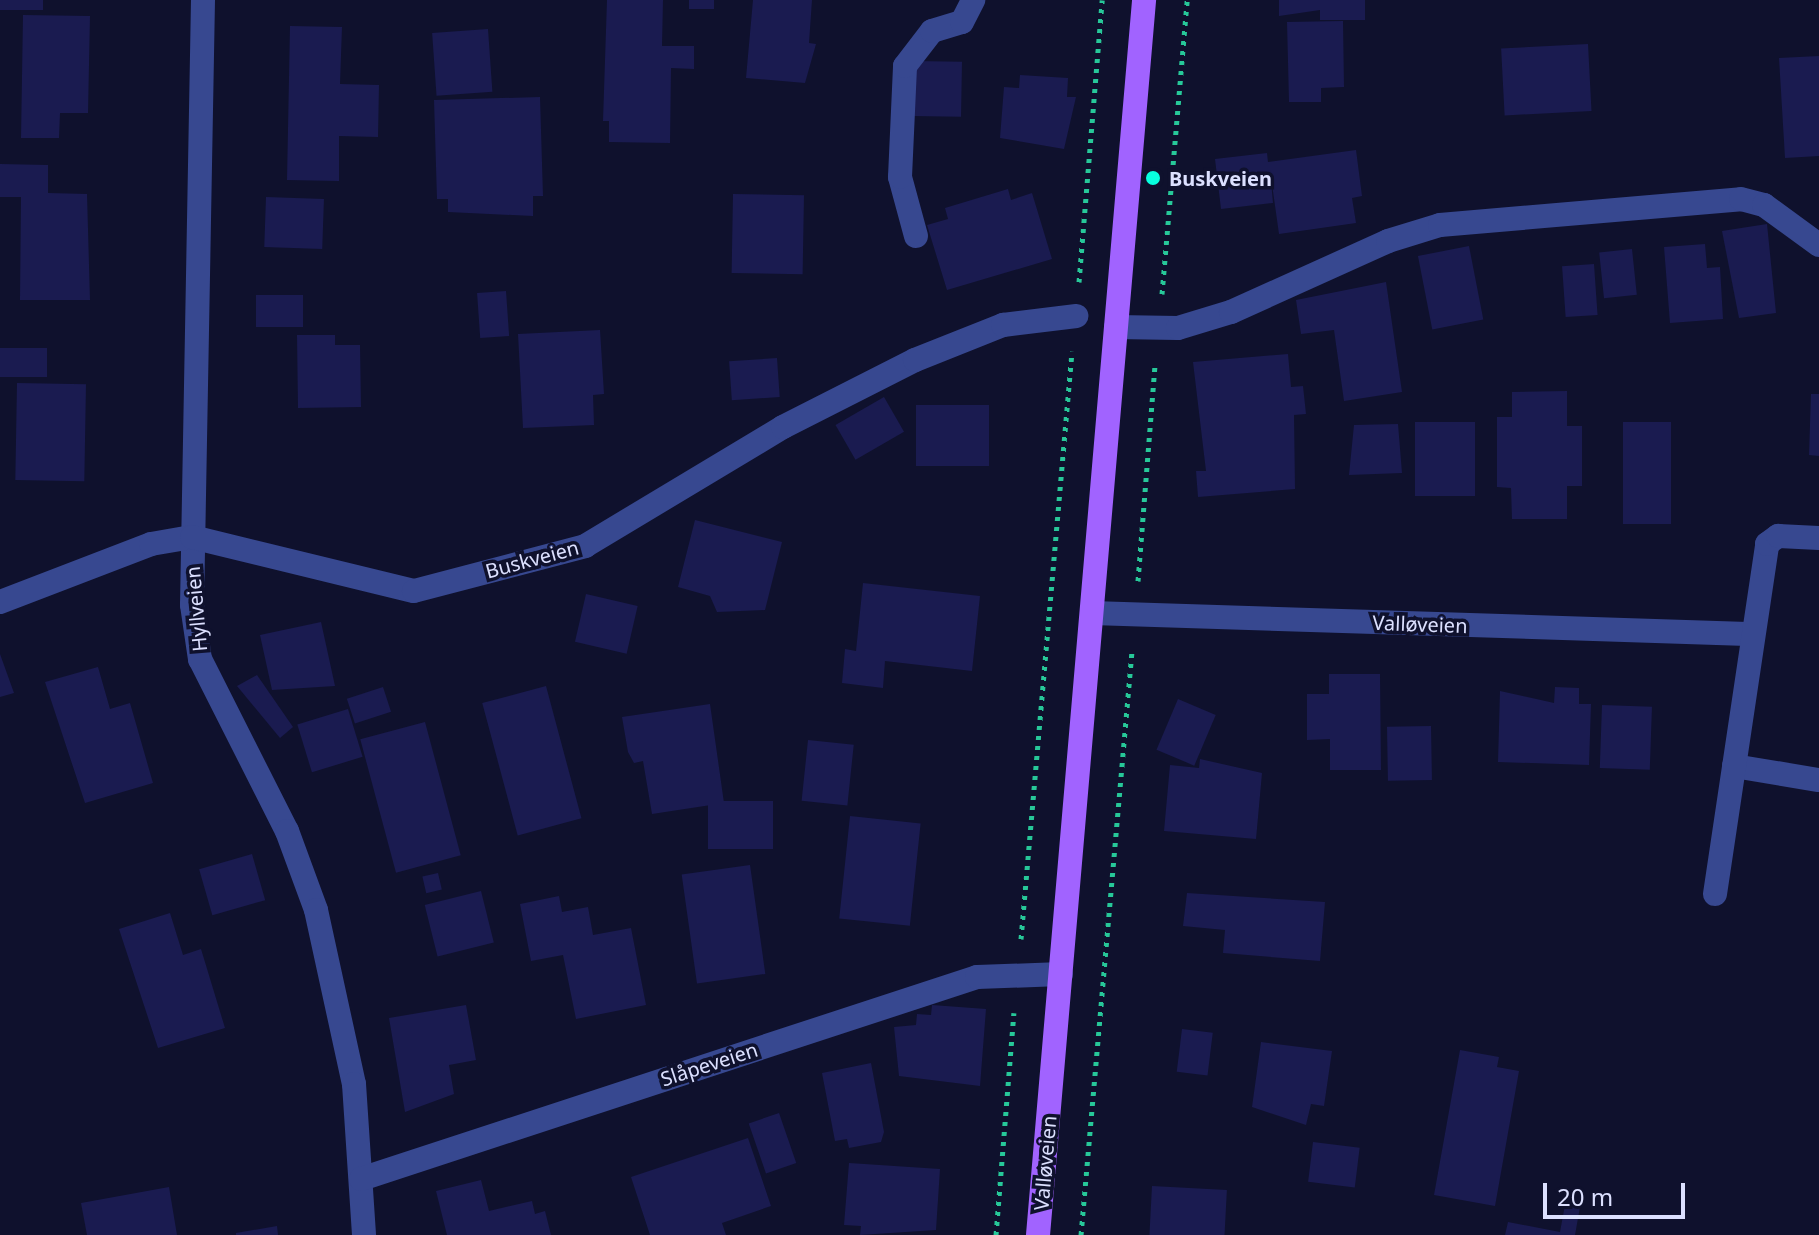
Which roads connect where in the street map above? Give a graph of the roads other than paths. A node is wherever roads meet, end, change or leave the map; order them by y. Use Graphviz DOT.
graph roads {
  1 [pos="203,0"];
  2 [pos="973,0"];
  3 [pos="1144,0"];
  4 [pos="916,236"];
  5 [pos="1819,245"];
  6 [pos="1076,316"];
  7 [pos="1116,327"];
  8 [pos="192,537"];
  9 [pos="1819,538"];
  10 [pos="0,602"];
  11 [pos="1092,613"];
  12 [pos="1748,634"];
  13 [pos="1734,766"];
  14 [pos="1819,780"];
  15 [pos="1715,894"];
  16 [pos="1061,974"];
  17 [pos="361,1179"];
  18 [pos="364,1235"];
  19 [pos="1038,1235"];
  1 -- 8 [label="street, Hyllveien"];
  2 -- 4 [label="street"];
  3 -- 7 [label="main road, Valløveien"];
  5 -- 7 [label="street"];
  6 -- 8 [label="street, Buskveien"];
  7 -- 11 [label="main road, Valløveien"];
  8 -- 10 [label="street, Buskveien"];
  8 -- 17 [label="street, Hyllveien"];
  9 -- 12 [label="street"];
  11 -- 12 [label="street, Valløveien"];
  11 -- 16 [label="main road, Valløveien"];
  12 -- 13 [label="street"];
  13 -- 14 [label="street"];
  13 -- 15 [label="street"];
  16 -- 17 [label="street, Slåpeveien"];
  16 -- 19 [label="main road, Valløveien"];
  17 -- 18 [label="street, Hyllveien"];
}
